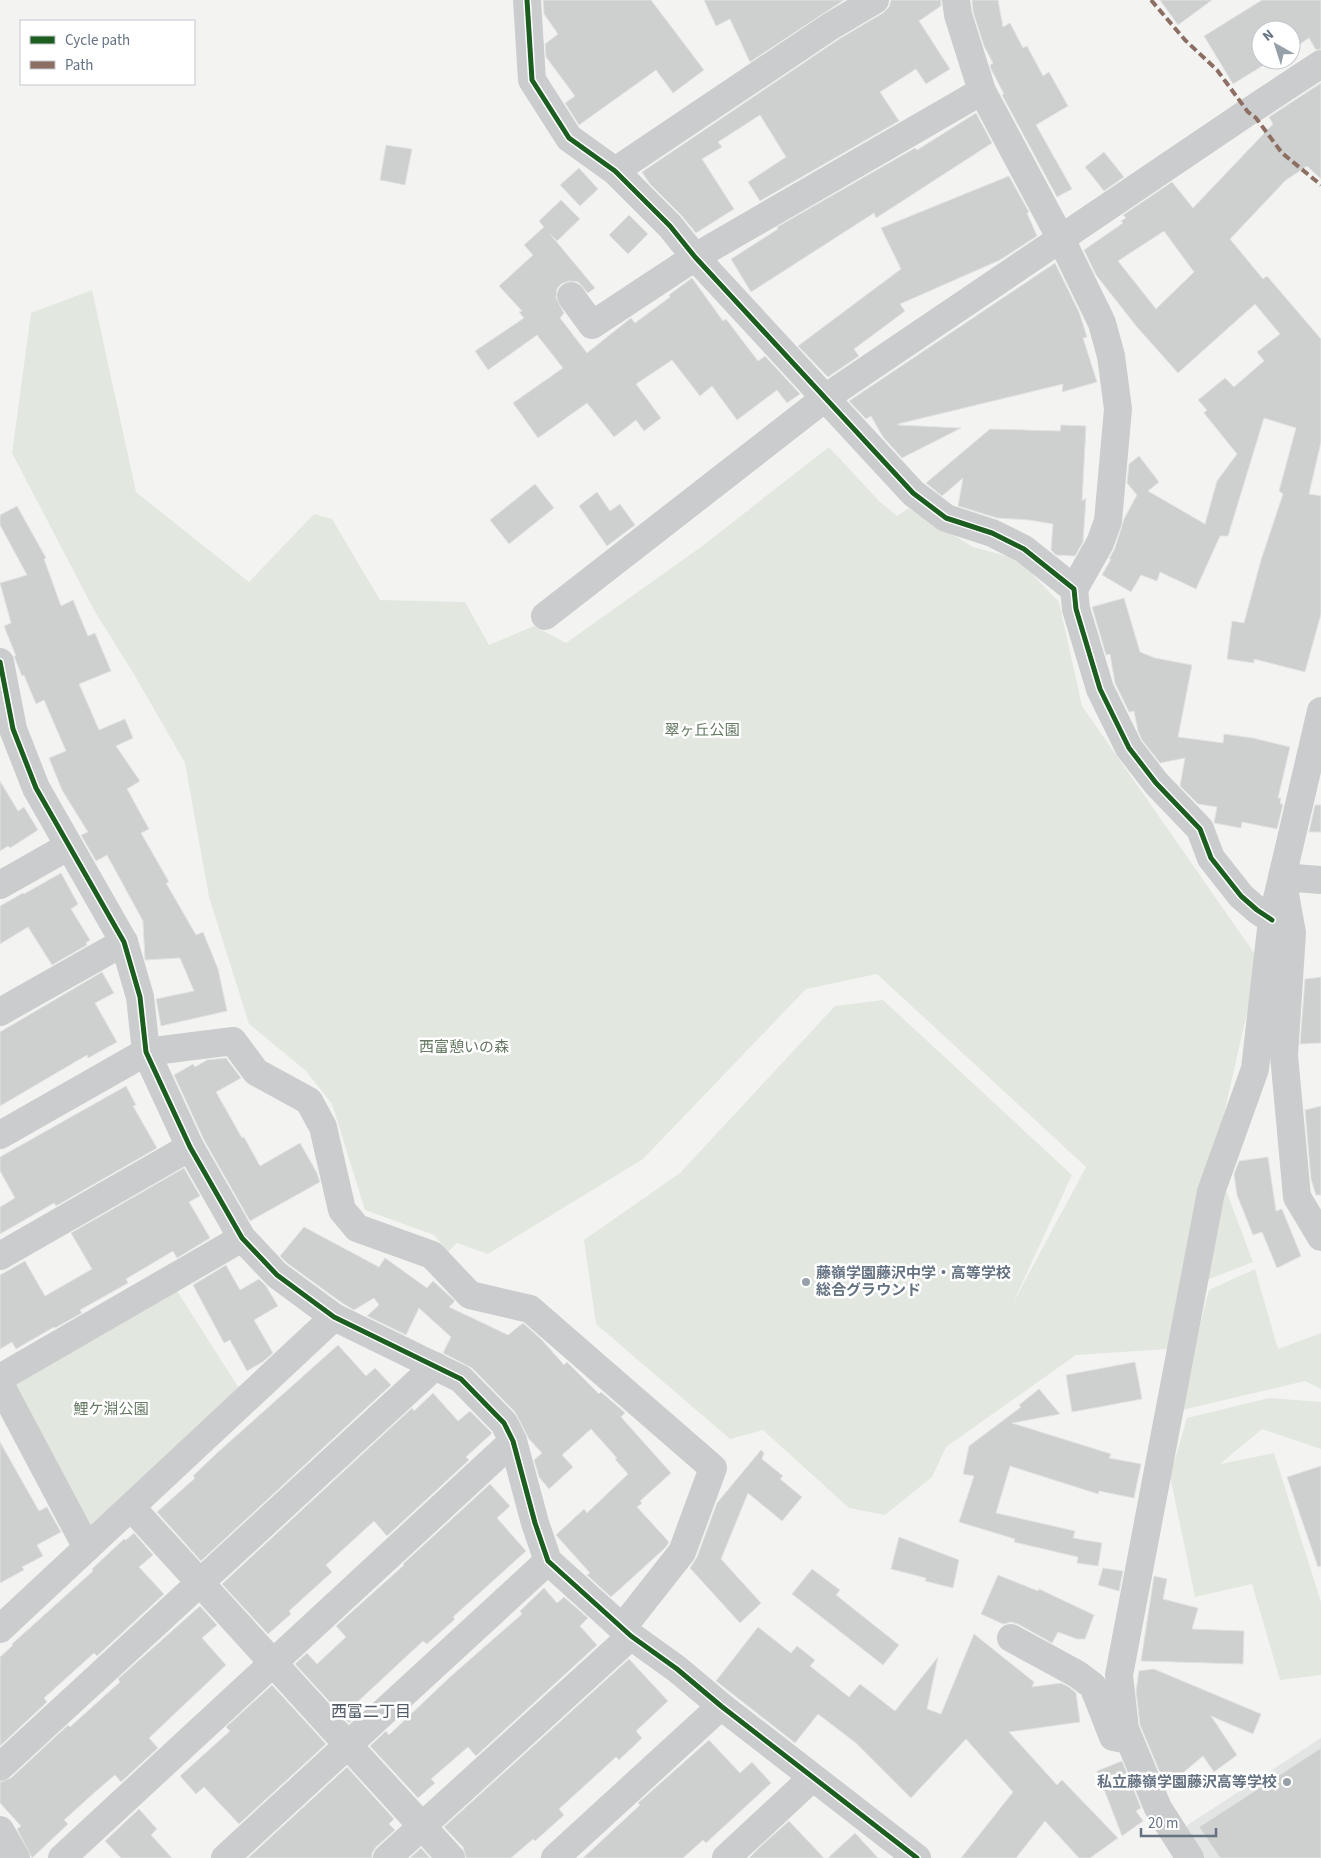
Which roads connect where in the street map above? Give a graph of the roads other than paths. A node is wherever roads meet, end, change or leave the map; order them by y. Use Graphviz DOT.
graph roads {
  1 [pos="527,0"];
  2 [pos="875,0"];
  3 [pos="956,0"];
  4 [pos="1321,64"];
  5 [pos="982,91"];
  6 [pos="615,171"];
  7 [pos="1061,239"];
  8 [pos="695,257"];
  9 [pos="571,296"];
  10 [pos="825,398"];
  11 [pos="1074,589"];
  12 [pos="544,616"];
  13 [pos="0,662"];
  14 [pos="1321,712"];
  15 [pos="69,846"];
  16 [pos="1282,877"];
  17 [pos="1321,880"];
  18 [pos="0,885"];
  19 [pos="1272,920"];
  20 [pos="124,942"];
  21 [pos="0,1012"];
  22 [pos="146,1052"];
  23 [pos="0,1135"];
  24 [pos="190,1147"];
  25 [pos="1321,1237"];
  26 [pos="242,1238"];
  27 [pos="0,1256"];
  28 [pos="334,1316"];
  29 [pos="434,1366"];
  30 [pos="0,1378"];
  31 [pos="0,1384"];
  32 [pos="513,1441"];
  33 [pos="131,1507"];
  34 [pos="87,1548"];
  35 [pos="548,1561"];
  36 [pos="200,1583"];
  37 [pos="1,1624"];
  38 [pos="627,1631"];
  39 [pos="1011,1638"];
  40 [pos="273,1663"];
  41 [pos="720,1706"];
  42 [pos="1128,1739"];
  43 [pos="348,1745"];
  44 [pos="0,1767"];
  45 [pos="812,1778"];
  46 [pos="422,1826"];
  47 [pos="0,1830"];
  48 [pos="16,1858"];
  49 [pos="62,1858"];
  50 [pos="225,1858"];
  51 [pos="387,1858"];
  52 [pos="451,1858"];
  53 [pos="555,1858"];
  54 [pos="726,1858"];
  55 [pos="917,1858"];
  56 [pos="1190,1858"];
  1 -- 6 [label="street"];
  2 -- 6 [label="street"];
  3 -- 5 [label="street"];
  4 -- 7 [label="street"];
  5 -- 7 [label="street"];
  5 -- 8 [label="street"];
  6 -- 8 [label="street"];
  7 -- 10 [label="street"];
  7 -- 11 [label="street"];
  8 -- 9 [label="street"];
  8 -- 10 [label="street"];
  10 -- 11 [label="street"];
  10 -- 12 [label="street"];
  11 -- 19 [label="street"];
  13 -- 15 [label="street"];
  14 -- 16 [label="street"];
  15 -- 18 [label="street"];
  15 -- 20 [label="street"];
  16 -- 17 [label="street"];
  16 -- 19 [label="street"];
  16 -- 25 [label="street"];
  19 -- 42 [label="street"];
  20 -- 21 [label="street"];
  20 -- 22 [label="street"];
  22 -- 23 [label="street"];
  22 -- 24 [label="street"];
  22 -- 38 [label="street"];
  24 -- 26 [label="street"];
  24 -- 27 [label="street"];
  26 -- 28 [label="street"];
  26 -- 30 [label="street"];
  28 -- 29 [label="street"];
  28 -- 33 [label="street"];
  29 -- 32 [label="street"];
  29 -- 36 [label="street"];
  31 -- 34 [label="street"];
  32 -- 35 [label="street"];
  32 -- 40 [label="street"];
  33 -- 34 [label="street"];
  33 -- 36 [label="street"];
  34 -- 37 [label="street"];
  35 -- 38 [label="street"];
  35 -- 43 [label="street"];
  36 -- 40 [label="street"];
  36 -- 44 [label="street"];
  38 -- 41 [label="street"];
  38 -- 46 [label="street"];
  39 -- 42 [label="street"];
  40 -- 43 [label="street"];
  40 -- 49 [label="street"];
  41 -- 45 [label="street"];
  41 -- 53 [label="street"];
  42 -- 56 [label="street"];
  43 -- 46 [label="street"];
  43 -- 50 [label="street"];
  45 -- 54 [label="street"];
  45 -- 55 [label="street"];
  46 -- 51 [label="street"];
  46 -- 52 [label="street"];
  47 -- 48 [label="street"];
}
